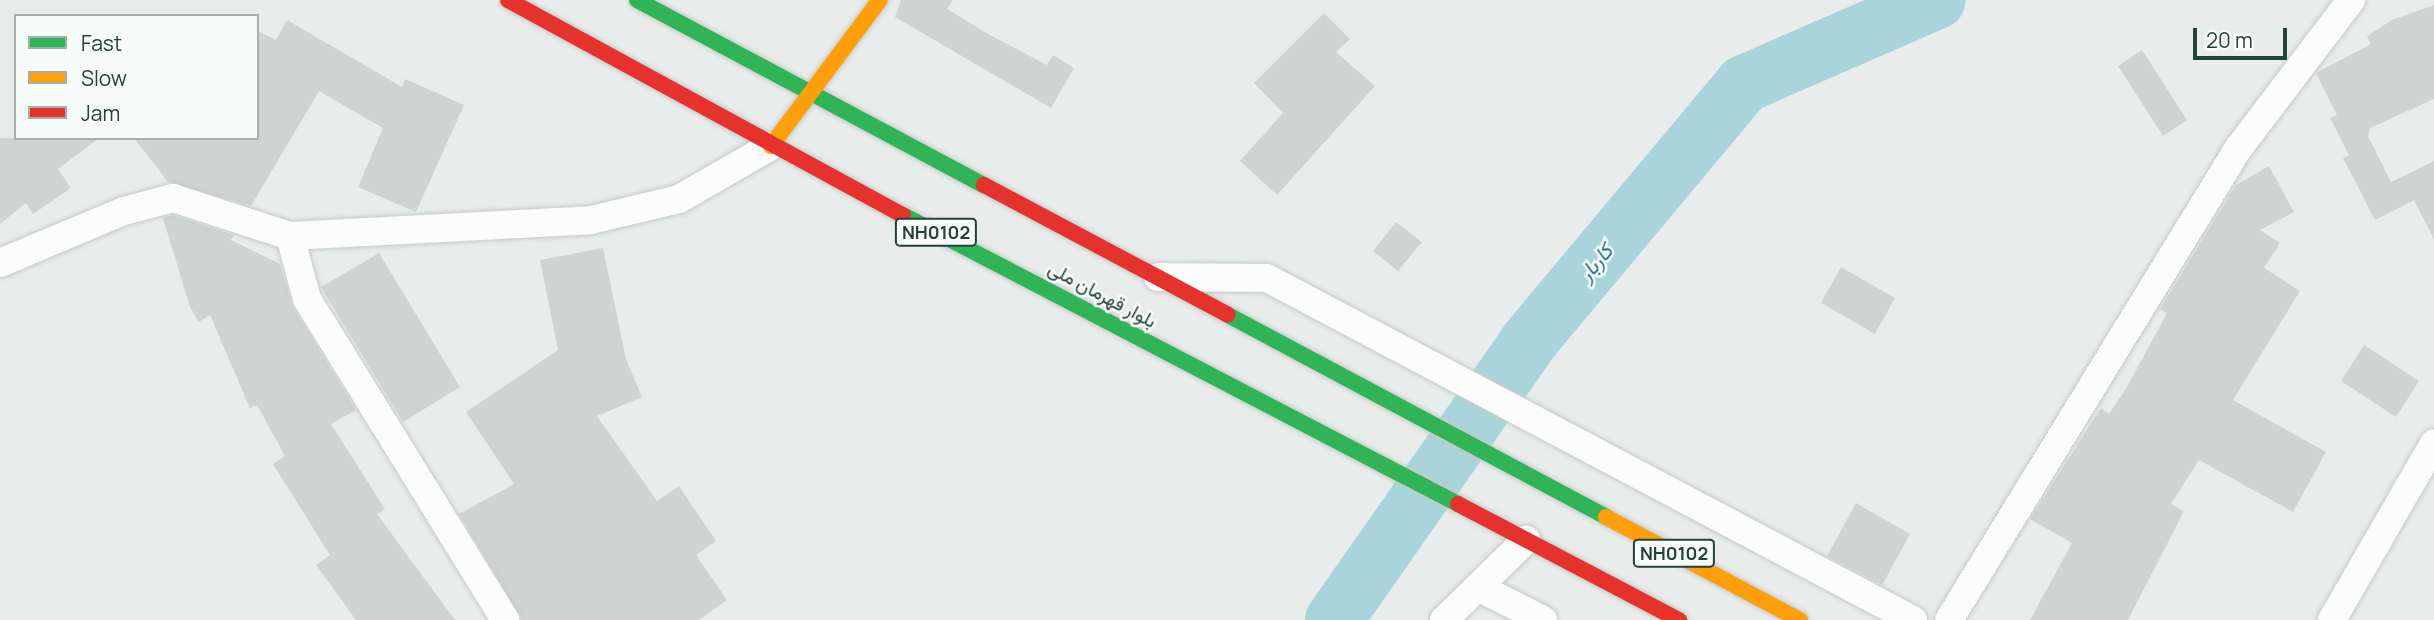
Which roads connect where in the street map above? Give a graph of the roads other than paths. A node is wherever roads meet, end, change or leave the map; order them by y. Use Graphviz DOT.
graph roads {
  1 [pos="508,0"];
  2 [pos="637,0"];
  3 [pos="880,0"];
  4 [pos="2351,0"];
  5 [pos="810,93"];
  6 [pos="771,146"];
  7 [pos="290,236"];
  8 [pos="0,263"];
  9 [pos="1155,277"];
  10 [pos="2434,443"];
  11 [pos="1526,540"];
  12 [pos="1478,586"];
  13 [pos="505,620"];
  14 [pos="1444,620"];
  15 [pos="1543,620"];
  16 [pos="1679,620"];
  17 [pos="1800,620"];
  18 [pos="1913,620"];
  19 [pos="1949,620"];
  20 [pos="2332,620"];
  1 -- 6 [label="main road, بلوار قهرمان ملی / NH0102"];
  2 -- 5 [label="main road, NH0102"];
  3 -- 5 [label="main road"];
  4 -- 19 [label="street"];
  5 -- 6 [label="main road"];
  5 -- 9 [label="main road, NH0102"];
  6 -- 7 [label="street"];
  6 -- 11 [label="main road, بلوار قهرمان ملی / NH0102"];
  7 -- 8 [label="street"];
  7 -- 13 [label="street"];
  9 -- 17 [label="main road, NH0102"];
  9 -- 18 [label="street"];
  10 -- 20 [label="street"];
  11 -- 12 [label="street"];
  11 -- 16 [label="main road, بلوار قهرمان ملی / NH0102"];
  12 -- 14 [label="street"];
  12 -- 15 [label="street"];
}
